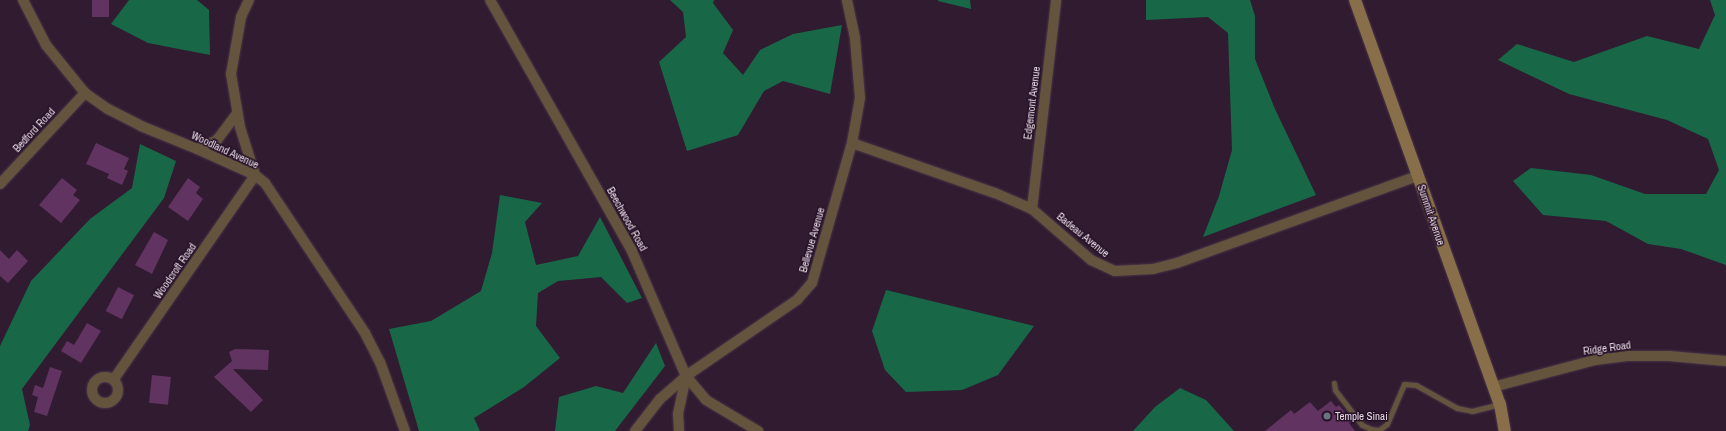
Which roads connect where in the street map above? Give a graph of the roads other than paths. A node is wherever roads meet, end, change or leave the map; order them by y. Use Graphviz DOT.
graph roads {
  1 [pos="23,0"];
  2 [pos="249,0"];
  3 [pos="490,0"];
  4 [pos="847,0"];
  5 [pos="1056,0"];
  6 [pos="1355,0"];
  7 [pos="85,93"];
  8 [pos="237,113"];
  9 [pos="852,143"];
  10 [pos="197,148"];
  11 [pos="255,175"];
  12 [pos="1417,176"];
  13 [pos="0,184"];
  14 [pos="1032,209"];
  15 [pos="1726,361"];
  16 [pos="686,376"];
  17 [pos="114,379"];
  18 [pos="1334,383"];
  19 [pos="1493,387"];
  20 [pos="1500,404"];
  21 [pos="405,431"];
  22 [pos="635,431"];
  23 [pos="679,431"];
  24 [pos="758,431"];
  25 [pos="1505,431"];
  1 -- 7 [label="street, Woodland Avenue"];
  2 -- 8 [label="street"];
  3 -- 16 [label="street, Beechwood Road"];
  4 -- 9 [label="street, Bellevue Avenue"];
  5 -- 14 [label="street, Edgemont Avenue"];
  6 -- 12 [label="street, Summit Avenue"];
  7 -- 10 [label="street, Woodland Avenue"];
  7 -- 13 [label="street, Bedford Road"];
  8 -- 10 [label="street"];
  8 -- 11 [label="street"];
  9 -- 14 [label="street, Badeau Avenue"];
  9 -- 16 [label="street, Bellevue Avenue"];
  10 -- 11 [label="street, Woodland Avenue"];
  11 -- 17 [label="street, Woodcroft Road"];
  11 -- 21 [label="street, Woodland Avenue"];
  12 -- 14 [label="street, Badeau Avenue"];
  12 -- 19 [label="street, Summit Avenue"];
  15 -- 19 [label="street, Ridge Road"];
  16 -- 22 [label="street, Bellevue Avenue"];
  16 -- 23 [label="street"];
  16 -- 24 [label="street, Beechwood Road"];
  18 -- 20 [label="lane"];
  19 -- 20 [label="street, Summit Avenue"];
  20 -- 25 [label="street, Summit Avenue"];
}
